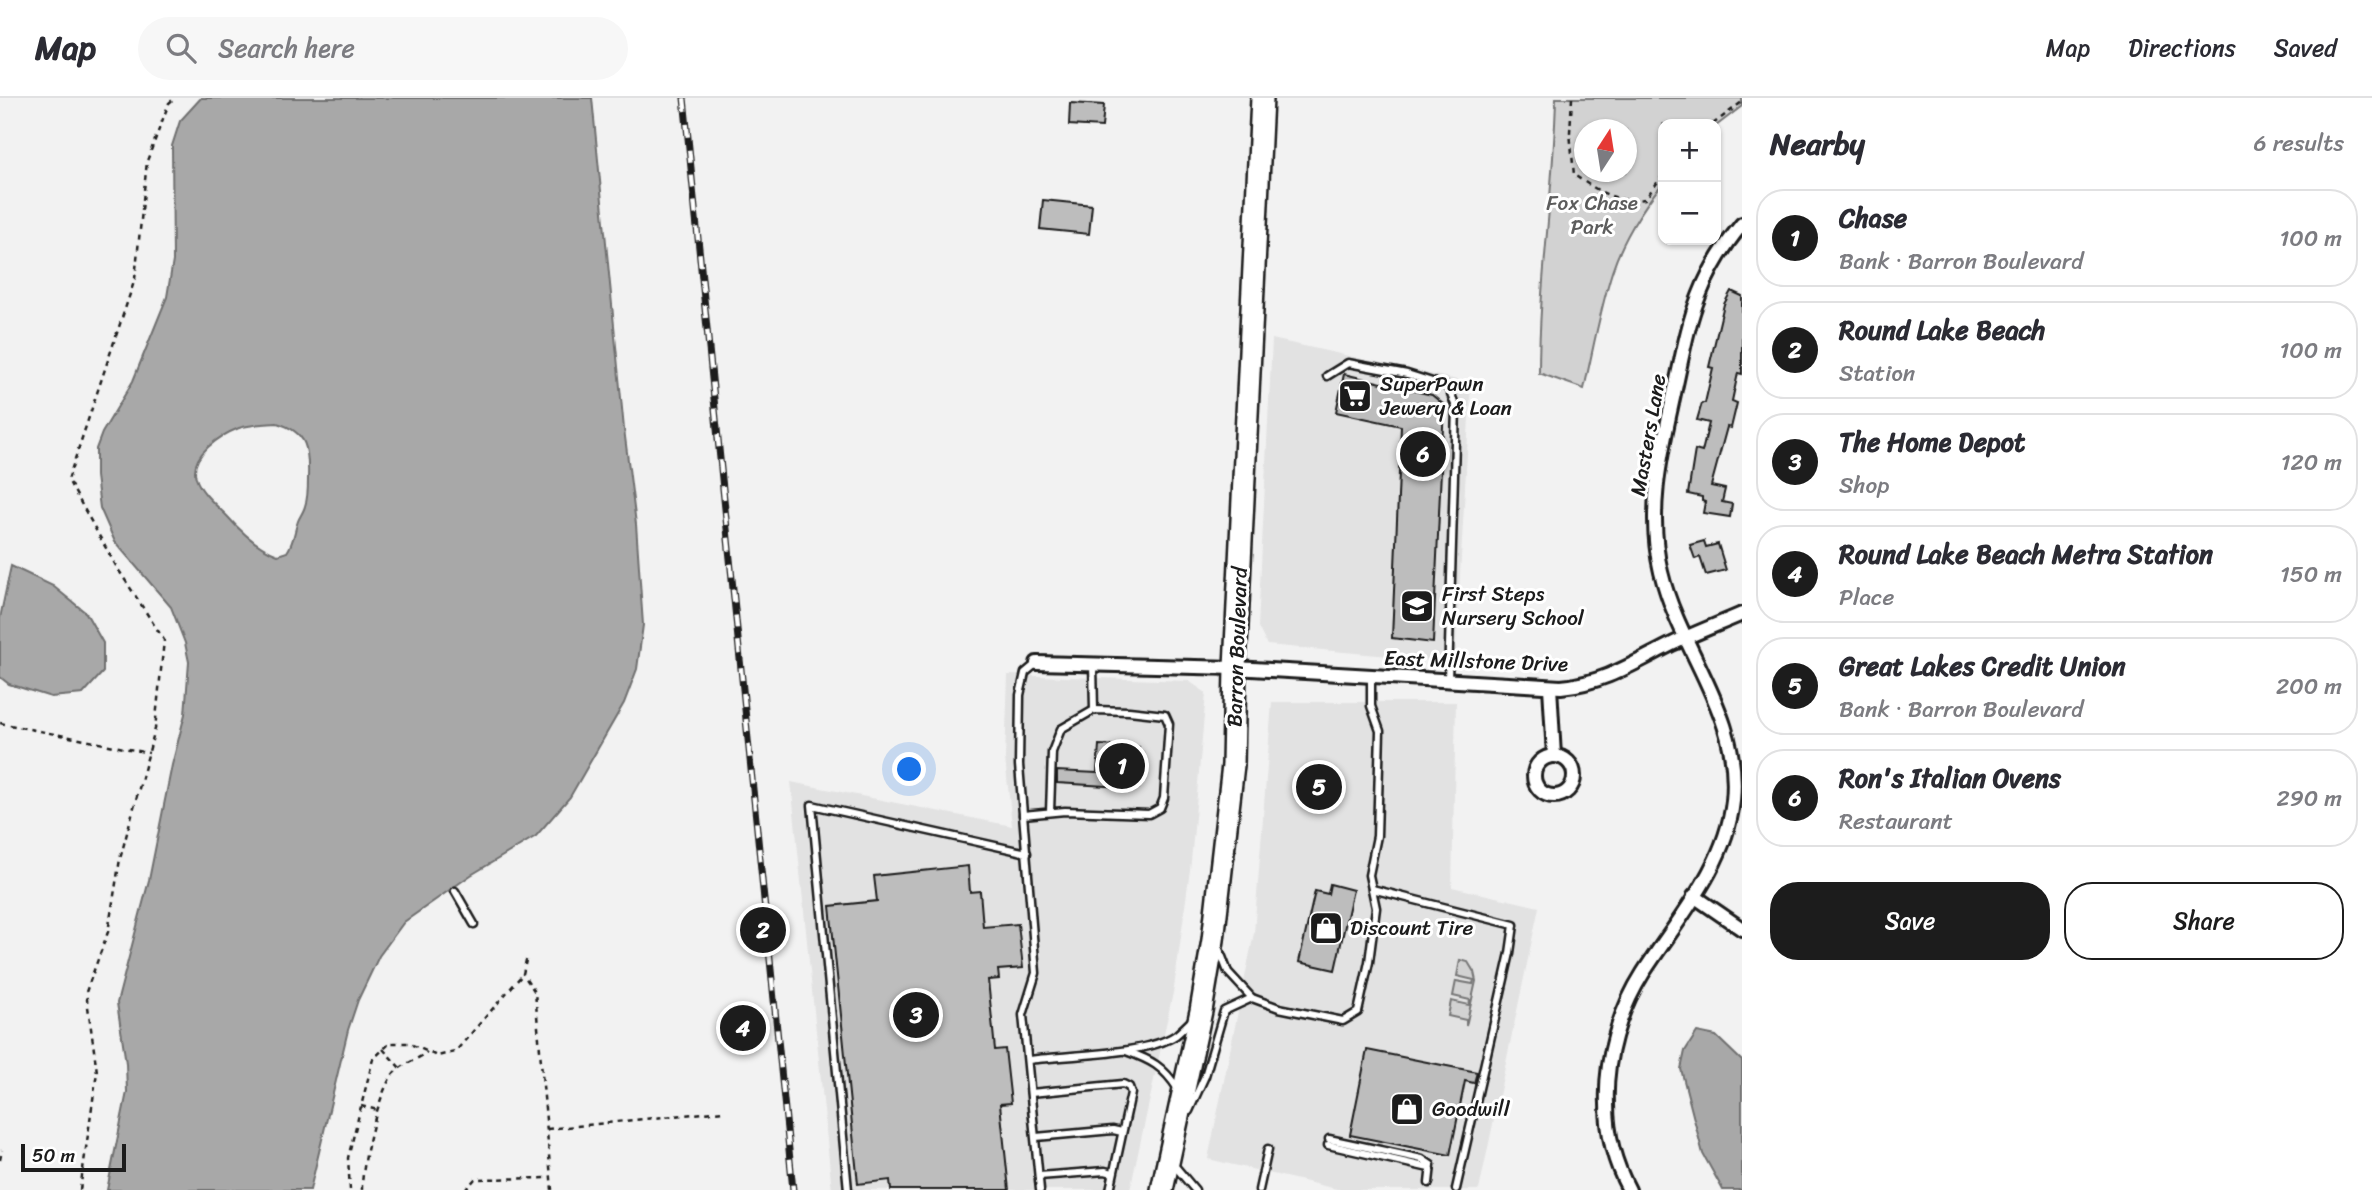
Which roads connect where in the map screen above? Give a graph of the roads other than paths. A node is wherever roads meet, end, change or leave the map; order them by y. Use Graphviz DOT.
graph roads {
  1 [pos="1262,98"];
  2 [pos="1742,224"];
  3 [pos="1327,376"];
  4 [pos="1742,614"];
  5 [pos="1686,638"];
  6 [pos="1037,663"];
  7 [pos="1093,665"];
  8 [pos="1235,668"];
  9 [pos="1371,677"];
  10 [pos="1448,681"];
  11 [pos="1550,687"];
  12 [pos="1094,710"];
  13 [pos="1553,756"];
  14 [pos="1050,812"];
  15 [pos="1023,815"];
  16 [pos="1027,853"];
  17 [pos="1372,889"];
  18 [pos="455,891"];
  19 [pos="1694,897"];
  20 [pos="474,924"];
  21 [pos="1742,929"];
  22 [pos="1214,932"];
  23 [pos="1252,998"];
  24 [pos="1201,1011"];
  25 [pos="1124,1051"];
  26 [pos="1028,1060"];
  27 [pos="1031,1093"];
  28 [pos="1183,1097"];
  29 [pos="1122,1132"];
  30 [pos="1036,1137"];
  31 [pos="1328,1142"];
  32 [pos="1268,1149"];
  33 [pos="1169,1156"];
  34 [pos="1113,1173"];
  35 [pos="1039,1176"];
  36 [pos="1429,1184"];
  37 [pos="1456,1189"];
  38 [pos="848,1190"];
  39 [pos="1041,1190"];
  40 [pos="1110,1190"];
  41 [pos="1162,1190"];
  42 [pos="1195,1190"];
  43 [pos="1259,1190"];
  44 [pos="1629,1190"];
  1 -- 8 [label="main road, Barron Boulevard"];
  2 -- 5 [label="street, Masters Lane"];
  3 -- 10 [label="lane"];
  4 -- 5 [label="street, East Millstone Drive"];
  5 -- 11 [label="street, East Millstone Drive"];
  5 -- 19 [label="street, Masters Lane"];
  6 -- 7 [label="street, East Millstone Drive"];
  6 -- 15 [label="lane"];
  7 -- 8 [label="street, East Millstone Drive"];
  7 -- 12 [label="lane"];
  8 -- 9 [label="street, East Millstone Drive"];
  8 -- 22 [label="main road, Barron Boulevard"];
  9 -- 10 [label="street, East Millstone Drive"];
  9 -- 17 [label="lane"];
  10 -- 11 [label="street, East Millstone Drive"];
  11 -- 13 [label="street"];
  12 -- 14 [label="lane"];
  12 -- 14 [label="lane"];
  14 -- 15 [label="lane"];
  15 -- 16 [label="lane"];
  16 -- 26 [label="lane"];
  16 -- 38 [label="lane"];
  17 -- 23 [label="lane"];
  17 -- 37 [label="lane"];
  18 -- 20 [label="lane"];
  19 -- 21 [label="street"];
  19 -- 44 [label="street, Masters Lane"];
  22 -- 23 [label="lane"];
  22 -- 24 [label="main road, Barron Boulevard"];
  23 -- 33 [label="lane"];
  24 -- 25 [label="lane"];
  24 -- 28 [label="main road, Barron Boulevard"];
  25 -- 26 [label="lane"];
  25 -- 28 [label="lane"];
  26 -- 27 [label="lane"];
  27 -- 29 [label="lane"];
  27 -- 30 [label="lane"];
  28 -- 33 [label="main road, Barron Boulevard"];
  29 -- 30 [label="lane"];
  29 -- 34 [label="lane"];
  30 -- 35 [label="lane"];
  31 -- 36 [label="lane"];
  32 -- 43 [label="lane"];
  33 -- 41 [label="main road, Barron Boulevard"];
  33 -- 42 [label="lane"];
  34 -- 35 [label="lane"];
  34 -- 40 [label="lane"];
  35 -- 39 [label="lane"];
}
